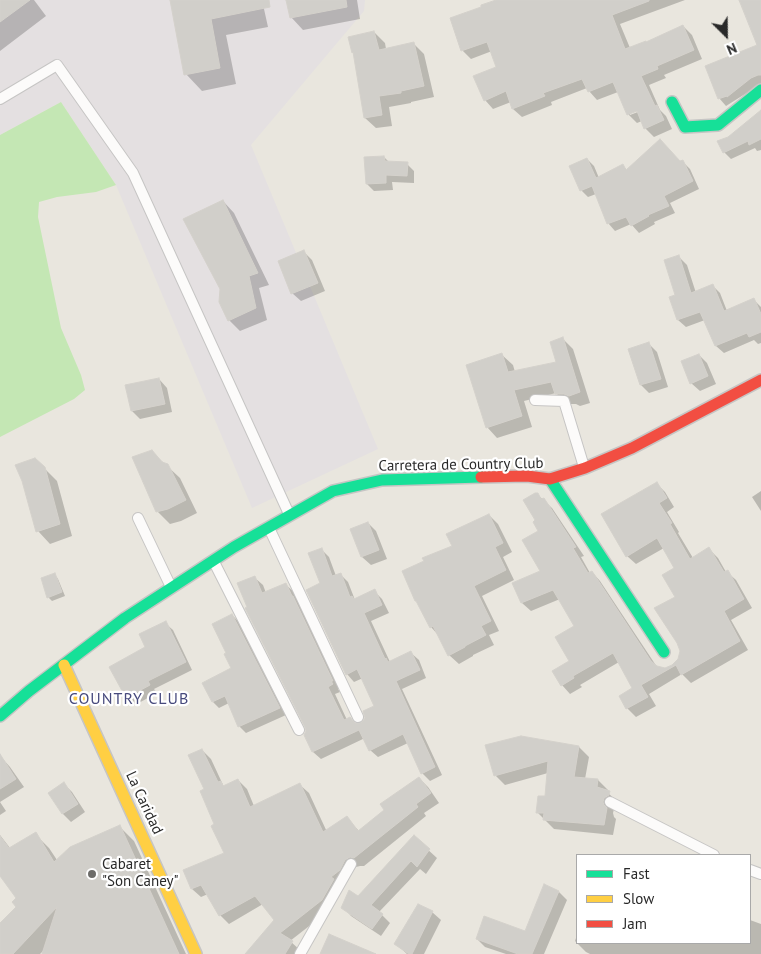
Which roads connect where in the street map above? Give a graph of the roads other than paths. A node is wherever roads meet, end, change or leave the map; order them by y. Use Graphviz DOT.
graph roads {
  1 [pos="761,90"];
  2 [pos="0,99"];
  3 [pos="672,102"];
  4 [pos="761,380"];
  5 [pos="535,400"];
  6 [pos="584,468"];
  7 [pos="550,479"];
  8 [pos="289,515"];
  9 [pos="138,518"];
  10 [pos="269,527"];
  11 [pos="214,561"];
  12 [pos="171,588"];
  13 [pos="664,652"];
  14 [pos="64,665"];
  15 [pos="0,716"];
  16 [pos="358,717"];
  17 [pos="299,730"];
  18 [pos="610,802"];
  19 [pos="712,854"];
  20 [pos="351,864"];
  21 [pos="196,954"];
  22 [pos="300,954"];
  1 -- 3 [label="street"];
  2 -- 8 [label="lane"];
  4 -- 6 [label="street, Carretera de Country Club"];
  5 -- 6 [label="lane"];
  6 -- 7 [label="street, Carretera de Country Club"];
  7 -- 8 [label="street, Carretera de Country Club"];
  7 -- 13 [label="street"];
  8 -- 10 [label="street, Carretera de Country Club"];
  9 -- 12 [label="lane"];
  10 -- 11 [label="street, Carretera de Country Club"];
  10 -- 16 [label="lane"];
  11 -- 12 [label="street, Carretera de Country Club"];
  11 -- 17 [label="lane"];
  12 -- 14 [label="street, Carretera de Country Club"];
  14 -- 15 [label="street, Carretera de Country Club"];
  14 -- 21 [label="street, La Caridad"];
  18 -- 19 [label="lane"];
  20 -- 22 [label="lane"];
}
